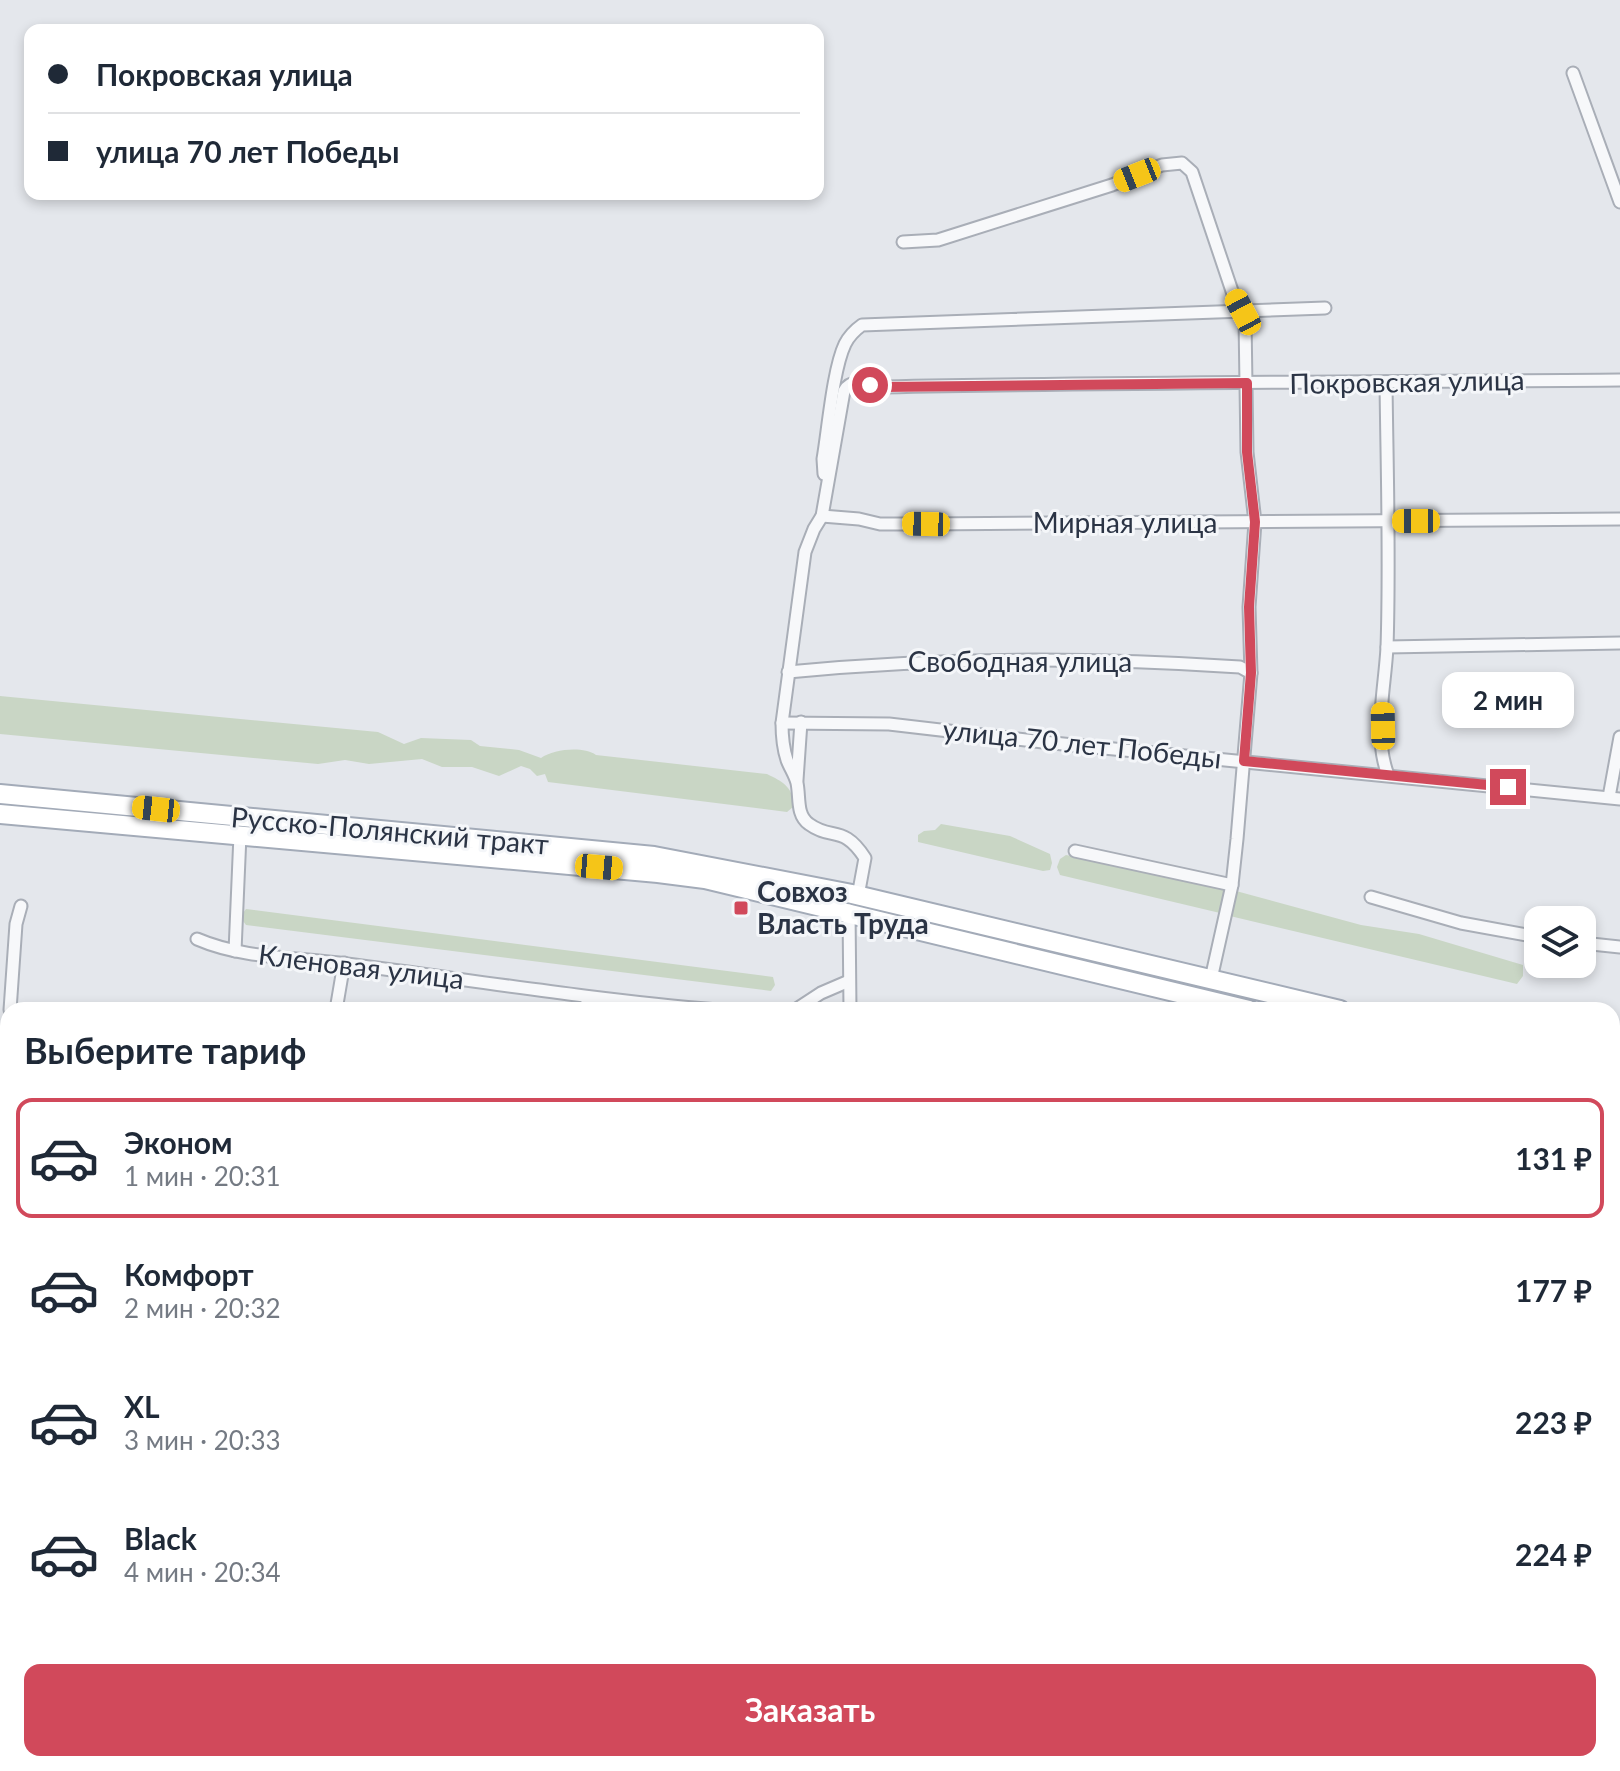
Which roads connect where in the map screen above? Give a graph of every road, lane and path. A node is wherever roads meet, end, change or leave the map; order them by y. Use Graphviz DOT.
graph roads {
  1 [pos="1573,73"];
  2 [pos="1620,202"];
  3 [pos="903,242"];
  4 [pos="1325,308"];
  5 [pos="1243,312"];
  6 [pos="1620,380"];
  7 [pos="1386,382"];
  8 [pos="1247,383"];
  9 [pos="826,495"];
  10 [pos="822,516"];
  11 [pos="1620,519"];
  12 [pos="1387,521"];
  13 [pos="1255,522"];
  14 [pos="1620,643"];
  15 [pos="1387,647"];
  16 [pos="788,672"];
  17 [pos="1251,673"];
  18 [pos="801,722"];
  19 [pos="782,723"];
  20 [pos="1620,737"];
  21 [pos="1244,761"];
  22 [pos="1388,775"];
  23 [pos="797,781"];
  24 [pos="0,794"];
  25 [pos="1615,798"];
  26 [pos="0,814"];
  27 [pos="240,835"];
  28 [pos="1075,851"];
  29 [pos="1232,885"];
  30 [pos="1371,897"];
  31 [pos="853,900"];
  32 [pos="21,906"];
  33 [pos="1524,935"];
  34 [pos="197,939"];
  35 [pos="1596,944"];
  36 [pos="1620,947"];
  37 [pos="235,951"];
  38 [pos="344,963"];
  39 [pos="1211,979"];
  40 [pos="849,981"];
  41 [pos="11,1002"];
  42 [pos="337,1002"];
  43 [pos="575,1002"];
  44 [pos="807,1002"];
  45 [pos="850,1002"];
  46 [pos="1217,1002"];
  47 [pos="1307,1002"];
  1 -- 2 [label="street"];
  3 -- 5 [label="street"];
  4 -- 5 [label="street"];
  5 -- 8 [label="street"];
  5 -- 9 [label="street"];
  6 -- 7 [label="street, Покровская улица"];
  7 -- 8 [label="street, Покровская улица"];
  7 -- 12 [label="street"];
  8 -- 9 [label="street, Покровская улица"];
  8 -- 13 [label="street"];
  9 -- 10 [label="street"];
  10 -- 13 [label="street, Мирная улица"];
  10 -- 16 [label="street"];
  11 -- 12 [label="street, Мирная улица"];
  12 -- 13 [label="street, Мирная улица"];
  12 -- 15 [label="street"];
  13 -- 17 [label="street"];
  14 -- 15 [label="street"];
  15 -- 22 [label="street"];
  16 -- 17 [label="street, Свободная улица"];
  16 -- 19 [label="street"];
  17 -- 21 [label="street"];
  18 -- 19 [label="street, улица 70 лет Победы"];
  18 -- 21 [label="street, улица 70 лет Победы"];
  18 -- 23 [label="street"];
  19 -- 23 [label="street"];
  20 -- 25 [label="street"];
  21 -- 22 [label="street, улица 70 лет Победы"];
  21 -- 29 [label="street"];
  22 -- 25 [label="street, улица 70 лет Победы"];
  23 -- 31 [label="street"];
  24 -- 31 [label="main road, Русско-Полянский тракт"];
  26 -- 27 [label="main road, Русско-Полянский тракт"];
  27 -- 31 [label="main road, Русско-Полянский тракт"];
  27 -- 37 [label="street"];
  28 -- 29 [label="street"];
  29 -- 39 [label="street"];
  30 -- 33 [label="street"];
  31 -- 39 [label="main road, Русско-Полянский тракт"];
  31 -- 40 [label="street"];
  31 -- 46 [label="main road, Русско-Полянский тракт"];
  32 -- 41 [label="street"];
  34 -- 37 [label="street, Кленовая улица"];
  35 -- 36 [label="street"];
  37 -- 38 [label="street, Кленовая улица"];
  38 -- 42 [label="street"];
  38 -- 43 [label="street, Кленовая улица"];
  39 -- 47 [label="main road, Русско-Полянский тракт"];
  40 -- 44 [label="street"];
  40 -- 45 [label="street"];
}
